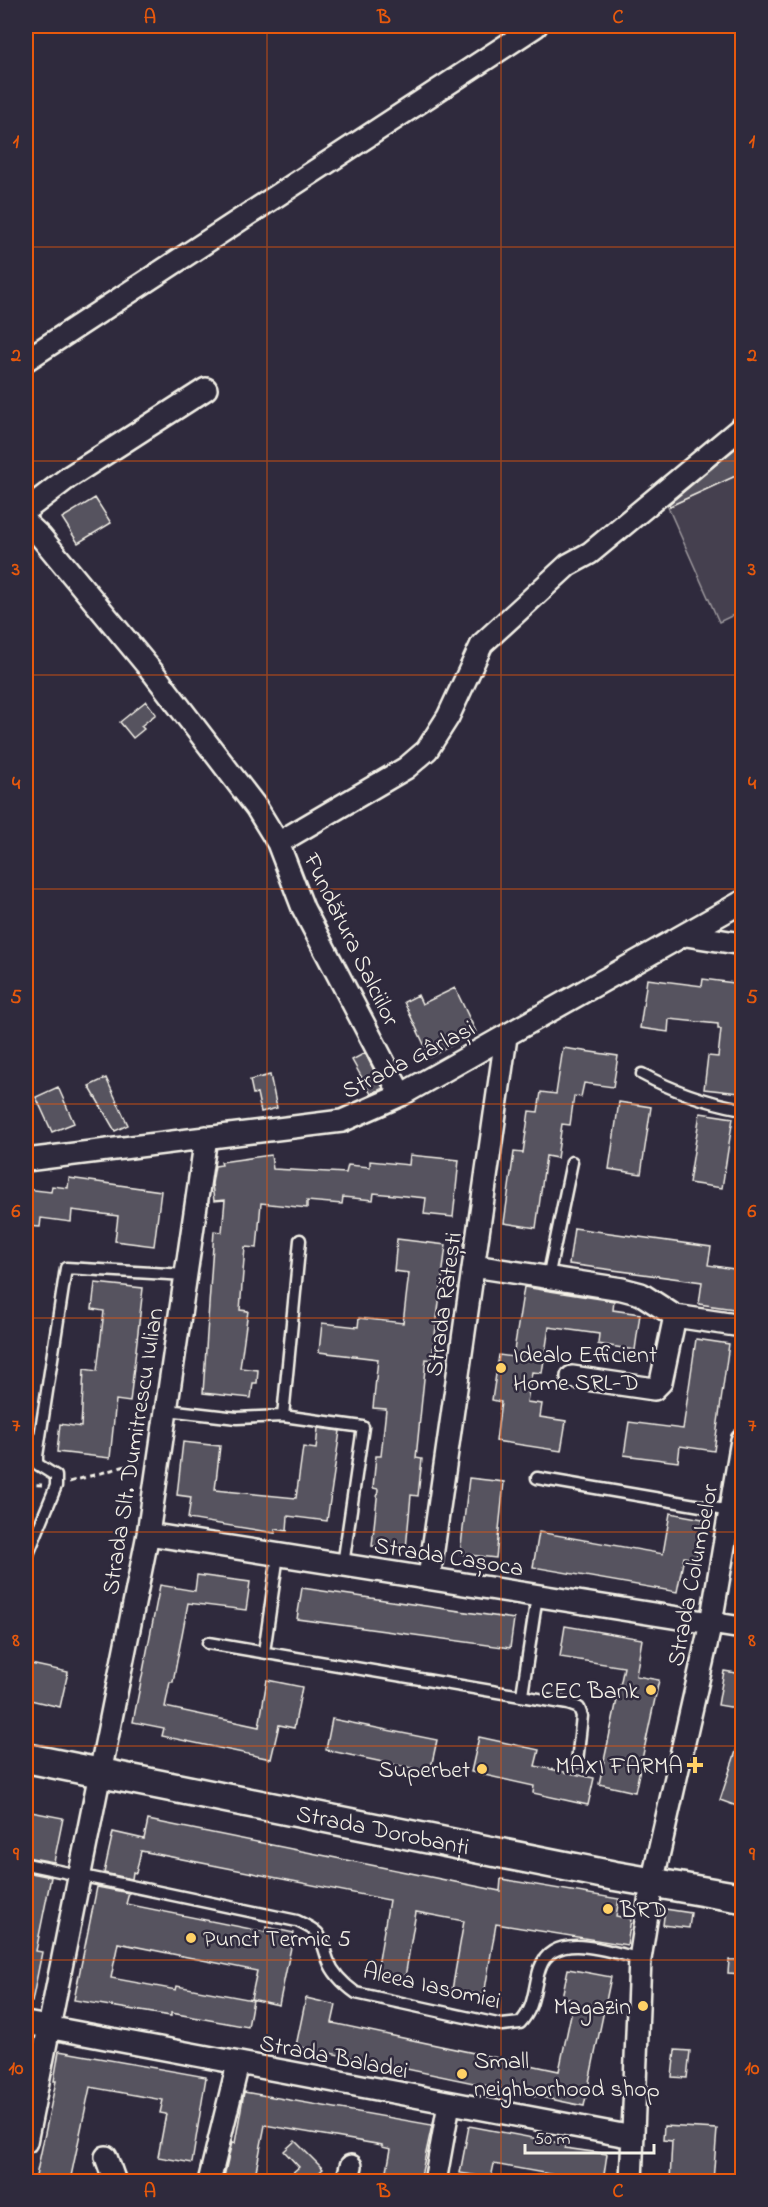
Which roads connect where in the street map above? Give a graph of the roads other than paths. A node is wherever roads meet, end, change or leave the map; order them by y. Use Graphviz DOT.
graph roads {
  1 [pos="536,26"];
  2 [pos="26,360"];
  3 [pos="206,389"];
  4 [pos="742,427"];
  5 [pos="26,510"];
  6 [pos="26,523"];
  7 [pos="278,843"];
  8 [pos="742,902"];
  9 [pos="686,935"];
  10 [pos="742,944"];
  11 [pos="506,1037"];
  12 [pos="642,1074"];
  13 [pos="401,1095"];
  14 [pos="742,1108"];
  15 [pos="206,1137"];
  16 [pos="26,1160"];
  17 [pos="572,1162"];
  18 [pos="300,1240"];
  19 [pos="474,1266"];
  20 [pos="186,1275"];
  21 [pos="548,1278"];
  22 [pos="675,1316"];
  23 [pos="742,1326"];
  24 [pos="572,1377"];
  25 [pos="166,1410"];
  26 [pos="283,1416"];
  27 [pos="742,1440"];
  28 [pos="537,1478"];
  29 [pos="736,1512"];
  30 [pos="148,1534"];
  31 [pos="278,1555"];
  32 [pos="26,1559"];
  33 [pos="343,1565"];
  34 [pos="429,1578"];
  35 [pos="537,1596"];
  36 [pos="711,1623"];
  37 [pos="742,1628"];
  38 [pos="208,1643"];
  39 [pos="264,1652"];
  40 [pos="522,1695"];
  41 [pos="26,1758"];
  42 [pos="578,1762"];
  43 [pos="100,1772"];
  44 [pos="26,1864"];
  45 [pos="79,1875"];
  46 [pos="652,1883"];
  47 [pos="742,1898"];
  48 [pos="640,1959"];
  49 [pos="26,2023"];
  50 [pos="49,2027"];
  51 [pos="238,2064"];
  52 [pos="449,2104"];
  53 [pos="633,2137"];
  54 [pos="26,2142"];
  55 [pos="106,2157"];
  56 [pos="115,2181"];
  57 [pos="209,2181"];
  58 [pos="435,2181"];
  59 [pos="631,2181"];
  1 -- 2 [label="street"];
  3 -- 5 [label="street"];
  4 -- 7 [label="street"];
  6 -- 7 [label="street, Fundătura Salciilor"];
  7 -- 13 [label="street, Fundătura Salciilor"];
  8 -- 9 [label="street, Strada Gârlași"];
  9 -- 10 [label="street"];
  9 -- 11 [label="street, Strada Gârlași"];
  11 -- 13 [label="street, Strada Gârlași"];
  11 -- 19 [label="street, Strada Rătești"];
  12 -- 14 [label="lane"];
  13 -- 15 [label="street, Strada Gârlași"];
  15 -- 16 [label="street, Strada Gârlași"];
  15 -- 20 [label="street, Strada Slt. Dumitrescu Iulian"];
  17 -- 21 [label="lane"];
  18 -- 26 [label="lane"];
  19 -- 21 [label="street"];
  19 -- 34 [label="street, Strada Rătești"];
  20 -- 25 [label="street, Strada Slt. Dumitrescu Iulian"];
  20 -- 32 [label="lane"];
  21 -- 22 [label="street"];
  22 -- 23 [label="street"];
  22 -- 24 [label="street"];
  25 -- 26 [label="lane"];
  25 -- 30 [label="street, Strada Slt. Dumitrescu Iulian"];
  26 -- 33 [label="lane"];
  27 -- 29 [label="street, Strada Columbelor"];
  28 -- 29 [label="lane"];
  29 -- 36 [label="street, Strada Columbelor"];
  30 -- 31 [label="street, Strada Cașoca"];
  30 -- 43 [label="street, Strada Slt. Dumitrescu Iulian"];
  31 -- 33 [label="street, Strada Cașoca"];
  31 -- 39 [label="lane"];
  33 -- 34 [label="street, Strada Cașoca"];
  34 -- 35 [label="street, Strada Cașoca"];
  35 -- 36 [label="street, Strada Cașoca"];
  35 -- 40 [label="lane"];
  36 -- 37 [label="street, Strada Cașoca"];
  36 -- 46 [label="street, Strada Columbelor"];
  38 -- 39 [label="lane"];
  39 -- 40 [label="lane"];
  40 -- 42 [label="lane"];
  41 -- 43 [label="main road, Strada Dorobanți"];
  43 -- 45 [label="street, Strada Slt. Dumitrescu Iulian"];
  43 -- 46 [label="main road, Strada Dorobanți"];
  44 -- 45 [label="lane, Aleea Iasomiei"];
  45 -- 48 [label="lane, Aleea Iasomiei"];
  45 -- 50 [label="street, Strada Slt. Dumitrescu Iulian"];
  46 -- 47 [label="main road, Strada Dorobanți"];
  46 -- 48 [label="street, Strada Columbelor"];
  48 -- 53 [label="street, Strada Columbelor"];
  49 -- 50 [label="street, Strada Baladei"];
  50 -- 51 [label="street, Strada Baladei"];
  50 -- 54 [label="street, Strada Slt. Dumitrescu Iulian"];
  51 -- 52 [label="street, Strada Baladei"];
  51 -- 57 [label="street"];
  52 -- 53 [label="street, Strada Baladei"];
  52 -- 58 [label="street"];
  53 -- 59 [label="street, Strada Columbelor"];
  55 -- 56 [label="street"];
}
